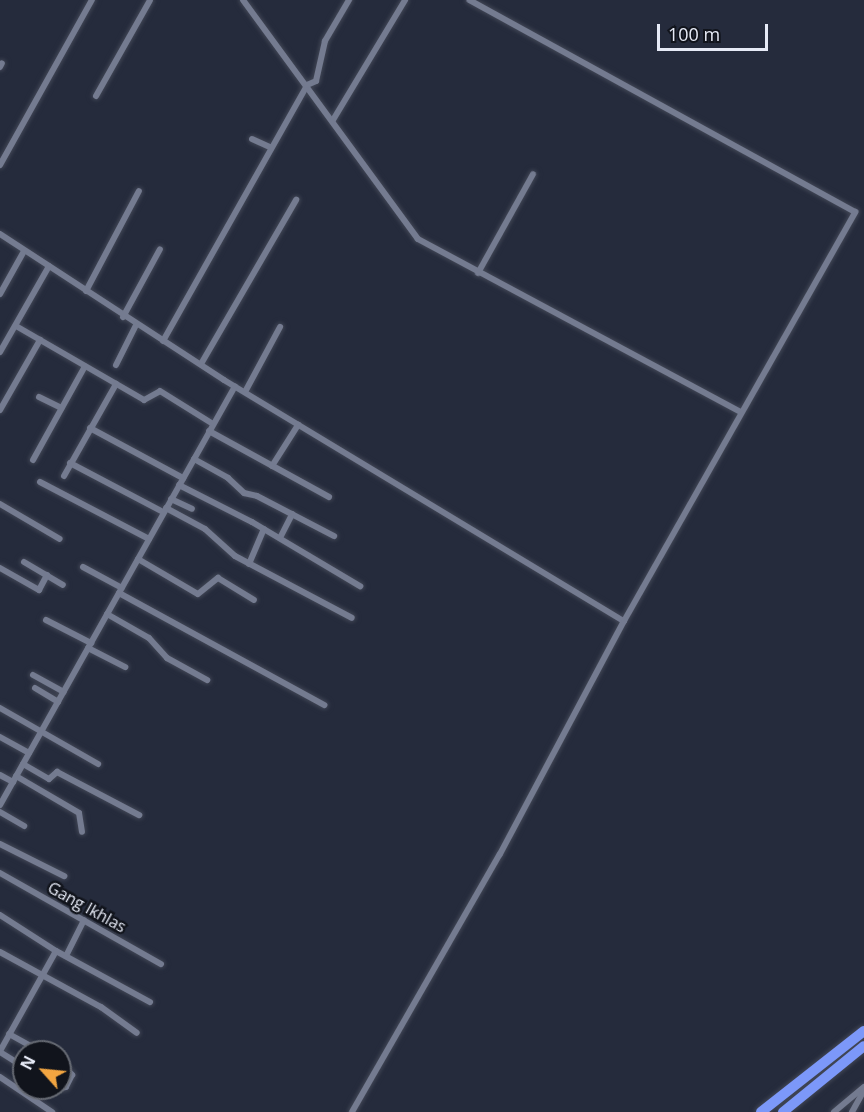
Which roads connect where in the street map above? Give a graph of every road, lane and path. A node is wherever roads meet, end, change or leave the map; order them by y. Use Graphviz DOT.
graph roads {
  1 [pos="92,0"];
  2 [pos="150,0"];
  3 [pos="243,0"];
  4 [pos="349,0"];
  5 [pos="405,0"];
  6 [pos="469,0"];
  7 [pos="307,85"];
  8 [pos="96,96"];
  9 [pos="333,120"];
  10 [pos="252,140"];
  11 [pos="0,146"];
  12 [pos="270,147"];
  13 [pos="8,151"];
  14 [pos="0,165"];
  15 [pos="533,174"];
  16 [pos="139,191"];
  17 [pos="296,200"];
  18 [pos="0,234"];
  19 [pos="160,249"];
  20 [pos="24,250"];
  21 [pos="50,266"];
  22 [pos="478,273"];
  23 [pos="86,291"];
  24 [pos="0,294"];
  25 [pos="123,317"];
  26 [pos="136,325"];
  27 [pos="15,326"];
  28 [pos="280,327"];
  29 [pos="40,340"];
  30 [pos="163,341"];
  31 [pos="0,352"];
  32 [pos="201,364"];
  33 [pos="117,365"];
  34 [pos="85,366"];
  35 [pos="116,384"];
  36 [pos="234,386"];
  37 [pos="245,392"];
  38 [pos="39,397"];
  39 [pos="62,408"];
  40 [pos="0,410"];
  41 [pos="740,412"];
  42 [pos="213,424"];
  43 [pos="298,425"];
  44 [pos="90,428"];
  45 [pos="209,431"];
  46 [pos="194,459"];
  47 [pos="33,460"];
  48 [pos="70,463"];
  49 [pos="272,466"];
  50 [pos="64,476"];
  51 [pos="183,478"];
  52 [pos="40,482"];
  53 [pos="179,485"];
  54 [pos="329,497"];
  55 [pos="171,499"];
  56 [pos="0,504"];
  57 [pos="192,509"];
  58 [pos="165,510"];
  59 [pos="292,514"];
  60 [pos="264,529"];
  61 [pos="334,536"];
  62 [pos="60,538"];
  63 [pos="280,538"];
  64 [pos="149,539"];
  65 [pos="138,559"];
  66 [pos="24,562"];
  67 [pos="249,564"];
  68 [pos="83,567"];
  69 [pos="0,568"];
  70 [pos="47,576"];
  71 [pos="63,585"];
  72 [pos="360,586"];
  73 [pos="120,590"];
  74 [pos="254,600"];
  75 [pos="107,614"];
  76 [pos="352,618"];
  77 [pos="46,620"];
  78 [pos="624,621"];
  79 [pos="89,645"];
  80 [pos="125,667"];
  81 [pos="33,675"];
  82 [pos="207,680"];
  83 [pos="35,688"];
  84 [pos="64,692"];
  85 [pos="58,702"];
  86 [pos="324,705"];
  87 [pos="0,708"];
  88 [pos="41,731"];
  89 [pos="0,737"];
  90 [pos="29,753"];
  91 [pos="23,764"];
  92 [pos="98,764"];
  93 [pos="0,775"];
  94 [pos="15,779"];
  95 [pos="0,805"];
  96 [pos="0,812"];
  97 [pos="139,814"];
  98 [pos="24,826"];
  99 [pos="82,832"];
  100 [pos="0,844"];
  101 [pos="0,873"];
  102 [pos="64,876"];
  103 [pos="0,915"];
  104 [pos="84,920"];
  105 [pos="56,951"];
  106 [pos="0,952"];
  107 [pos="66,956"];
  108 [pos="161,964"];
  109 [pos="42,975"];
  110 [pos="150,1002"];
  111 [pos="864,1031"];
  112 [pos="137,1033"];
  113 [pos="9,1034"];
  114 [pos="20,1040"];
  115 [pos="2,1043"];
  116 [pos="864,1046"];
  117 [pos="0,1051"];
  118 [pos="0,1077"];
  119 [pos="864,1088"];
  120 [pos="838,1110"];
  121 [pos="52,1112"];
  122 [pos="352,1112"];
  123 [pos="761,1112"];
  124 [pos="783,1112"];
  125 [pos="852,1112"];
  1 -- 13 [label="street"];
  2 -- 8 [label="street"];
  3 -- 7 [label="street"];
  4 -- 7 [label="street"];
  5 -- 9 [label="street"];
  6 -- 41 [label="street"];
  7 -- 9 [label="street"];
  7 -- 12 [label="street"];
  9 -- 22 [label="street"];
  10 -- 12 [label="street"];
  11 -- 13 [label="street"];
  12 -- 30 [label="street"];
  13 -- 14 [label="street"];
  15 -- 22 [label="street"];
  16 -- 23 [label="street"];
  17 -- 32 [label="street"];
  18 -- 20 [label="street"];
  19 -- 25 [label="street"];
  20 -- 21 [label="street"];
  20 -- 24 [label="street"];
  21 -- 23 [label="street"];
  21 -- 27 [label="street"];
  22 -- 41 [label="street"];
  23 -- 25 [label="street"];
  25 -- 26 [label="street"];
  26 -- 30 [label="street"];
  26 -- 33 [label="street"];
  27 -- 29 [label="street"];
  27 -- 31 [label="street"];
  28 -- 37 [label="street"];
  29 -- 34 [label="street"];
  29 -- 40 [label="street"];
  30 -- 32 [label="street"];
  32 -- 36 [label="street"];
  34 -- 35 [label="street"];
  34 -- 39 [label="street"];
  35 -- 42 [label="street"];
  35 -- 44 [label="street"];
  36 -- 37 [label="street"];
  36 -- 42 [label="street"];
  37 -- 43 [label="street"];
  38 -- 39 [label="street"];
  39 -- 47 [label="street"];
  41 -- 78 [label="street"];
  42 -- 45 [label="street"];
  43 -- 49 [label="street"];
  43 -- 78 [label="street"];
  44 -- 48 [label="street"];
  44 -- 51 [label="street"];
  45 -- 46 [label="street"];
  45 -- 49 [label="street"];
  46 -- 51 [label="street"];
  46 -- 59 [label="street"];
  48 -- 50 [label="street"];
  48 -- 58 [label="street"];
  49 -- 54 [label="street"];
  51 -- 53 [label="street"];
  52 -- 64 [label="street"];
  53 -- 55 [label="street"];
  53 -- 60 [label="street"];
  55 -- 57 [label="street"];
  55 -- 58 [label="street"];
  56 -- 62 [label="street"];
  58 -- 64 [label="street"];
  58 -- 67 [label="street"];
  59 -- 61 [label="street"];
  59 -- 63 [label="street"];
  60 -- 63 [label="street"];
  60 -- 67 [label="street"];
  63 -- 72 [label="street"];
  64 -- 65 [label="street"];
  65 -- 73 [label="street"];
  65 -- 74 [label="street"];
  66 -- 70 [label="street"];
  67 -- 76 [label="street"];
  68 -- 73 [label="street"];
  69 -- 70 [label="street"];
  70 -- 71 [label="street"];
  73 -- 75 [label="street"];
  73 -- 86 [label="street"];
  75 -- 79 [label="street"];
  75 -- 82 [label="street"];
  77 -- 79 [label="street"];
  78 -- 122 [label="street"];
  79 -- 80 [label="street"];
  79 -- 84 [label="street"];
  81 -- 84 [label="street"];
  83 -- 85 [label="street"];
  84 -- 85 [label="street"];
  85 -- 88 [label="street"];
  87 -- 88 [label="street"];
  88 -- 90 [label="street"];
  88 -- 92 [label="street"];
  89 -- 90 [label="street"];
  90 -- 91 [label="street"];
  91 -- 94 [label="street"];
  91 -- 97 [label="street"];
  93 -- 94 [label="street"];
  94 -- 95 [label="street"];
  94 -- 99 [label="street"];
  96 -- 98 [label="street"];
  100 -- 102 [label="street"];
  101 -- 104 [label="street, Gang Ikhlas"];
  103 -- 105 [label="street"];
  104 -- 107 [label="street"];
  104 -- 108 [label="street, Gang Ikhlas"];
  105 -- 107 [label="street"];
  105 -- 109 [label="street"];
  106 -- 109 [label="street"];
  107 -- 110 [label="street"];
  109 -- 112 [label="street"];
  109 -- 113 [label="street"];
  111 -- 123 [label="highway"];
  113 -- 114 [label="street"];
  113 -- 115 [label="street"];
  115 -- 117 [label="street"];
  116 -- 124 [label="highway"];
  118 -- 121 [label="street"];
  119 -- 120 [label="street"];
  119 -- 125 [label="street"];
}
